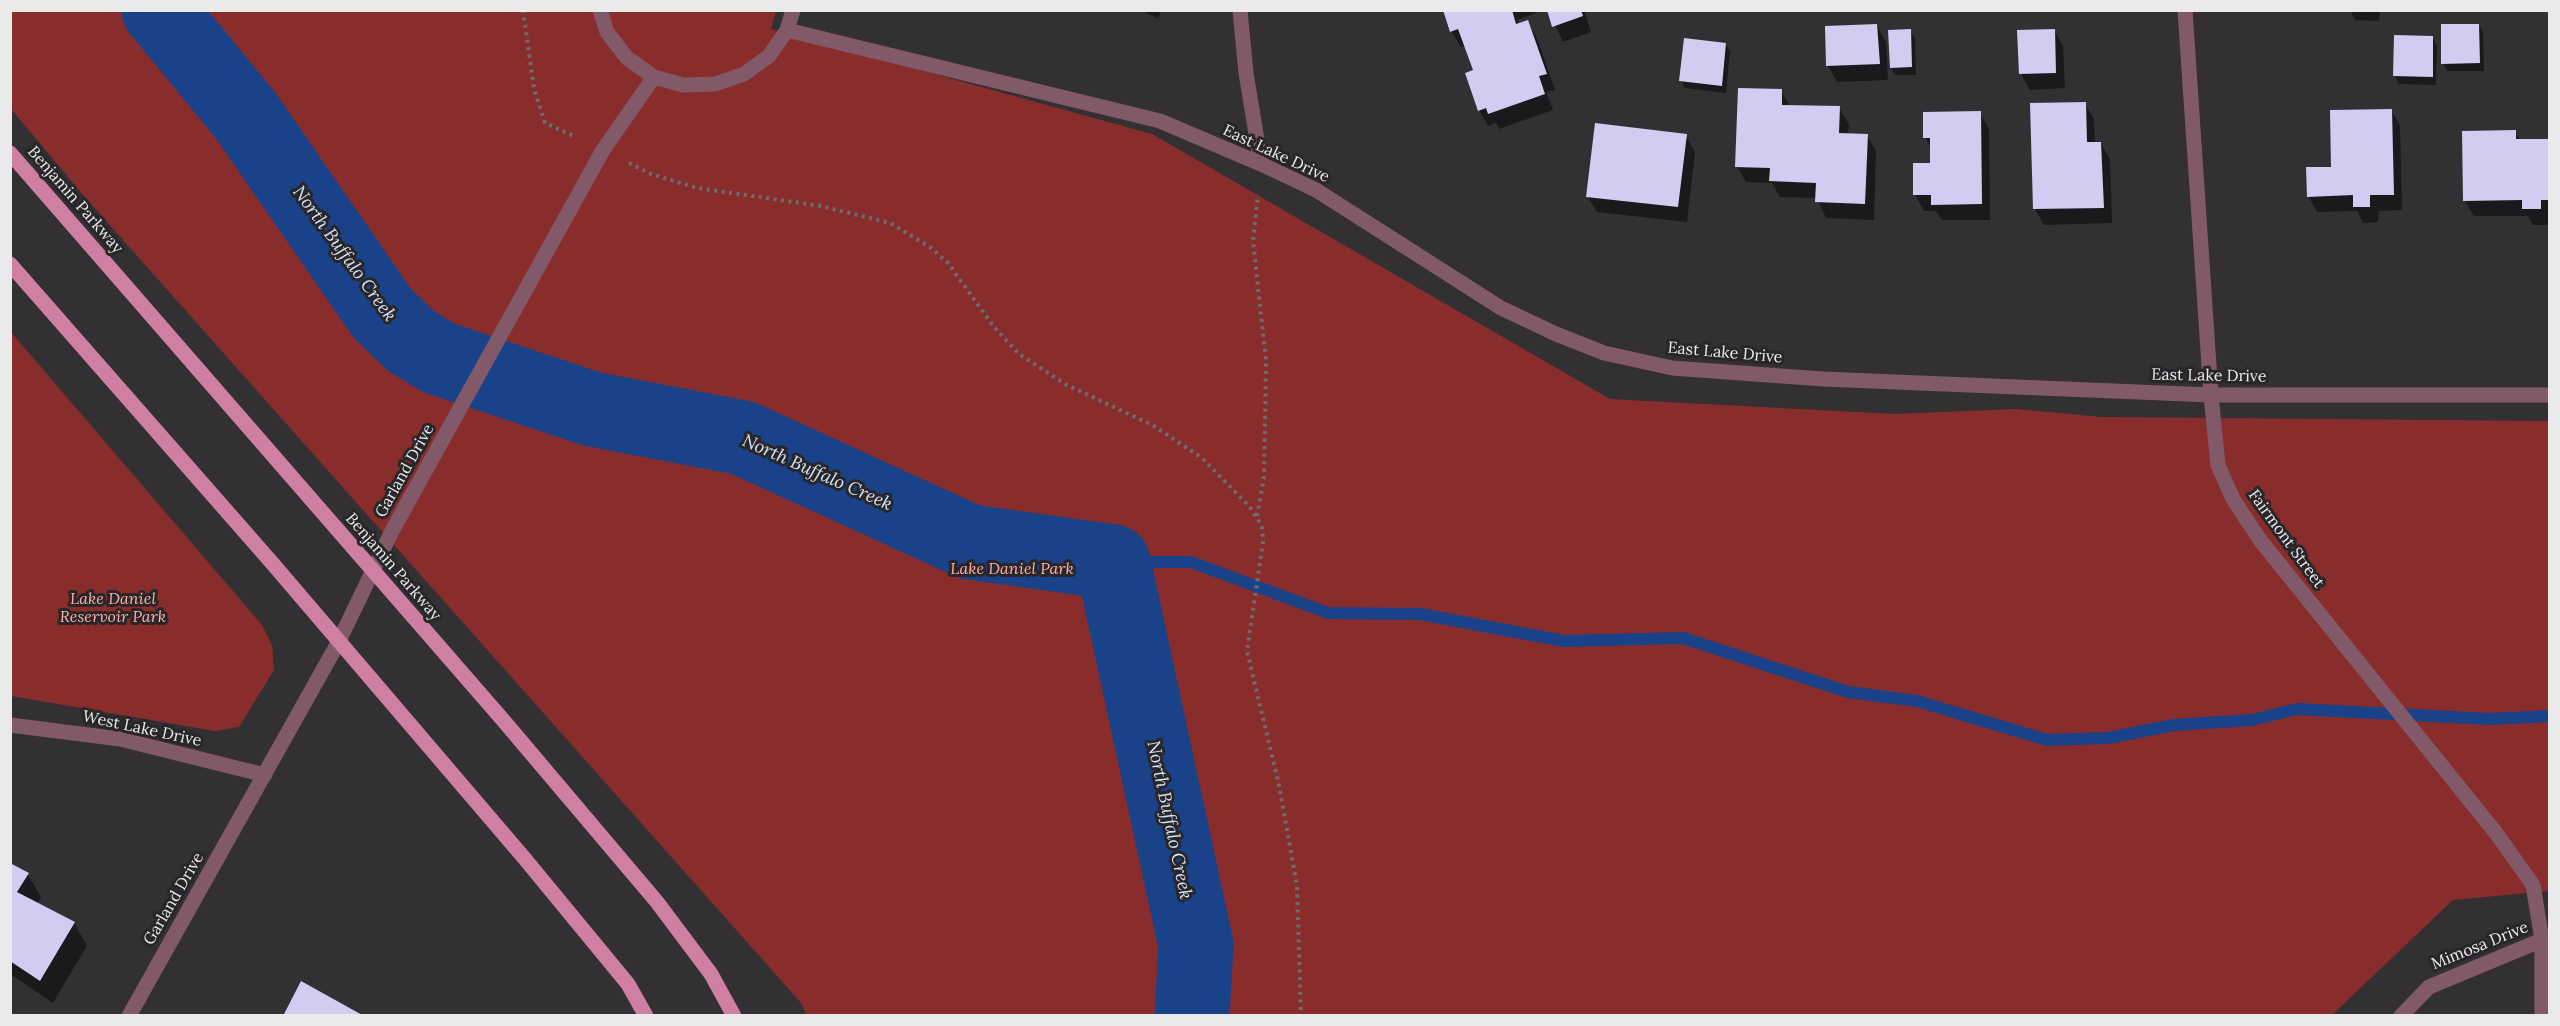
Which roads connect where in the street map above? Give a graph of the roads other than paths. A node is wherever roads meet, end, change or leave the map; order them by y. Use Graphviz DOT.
graph roads {
  1 [pos="600,10"];
  2 [pos="793,10"];
  3 [pos="1240,10"];
  4 [pos="2185,10"];
  5 [pos="787,30"];
  6 [pos="654,77"];
  7 [pos="10,153"];
  8 [pos="1261,164"];
  9 [pos="10,264"];
  10 [pos="2211,395"];
  11 [pos="2550,395"];
  12 [pos="371,570"];
  13 [pos="338,642"];
  14 [pos="10,725"];
  15 [pos="265,775"];
  16 [pos="2546,940"];
  17 [pos="129,1016"];
  18 [pos="646,1016"];
  19 [pos="734,1016"];
  20 [pos="2401,1016"];
  21 [pos="2542,1016"];
  1 -- 6 [label="street"];
  2 -- 5 [label="street"];
  3 -- 8 [label="street"];
  4 -- 10 [label="street, Fairmont Street"];
  5 -- 6 [label="street"];
  5 -- 8 [label="street, East Lake Drive"];
  6 -- 12 [label="street, Garland Drive"];
  7 -- 12 [label="main road, Benjamin Parkway"];
  8 -- 10 [label="street, East Lake Drive"];
  9 -- 13 [label="main road"];
  10 -- 11 [label="street, East Lake Drive"];
  10 -- 16 [label="street, Fairmont Street"];
  12 -- 13 [label="street, Garland Drive"];
  12 -- 19 [label="main road, Benjamin Parkway"];
  13 -- 15 [label="street, Garland Drive"];
  13 -- 18 [label="main road"];
  14 -- 15 [label="street, West Lake Drive"];
  15 -- 17 [label="street, Garland Drive"];
  16 -- 20 [label="street, Mimosa Drive"];
  16 -- 21 [label="street, Fairmont Street"];
}
